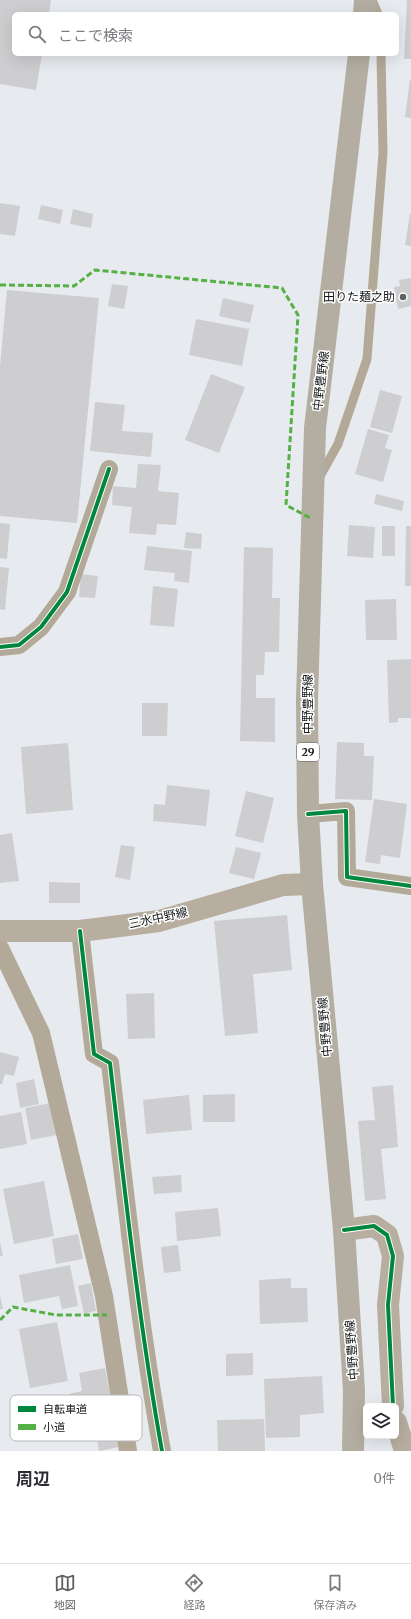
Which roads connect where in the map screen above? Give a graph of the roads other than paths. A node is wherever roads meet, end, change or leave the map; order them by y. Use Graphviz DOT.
graph roads {
  1 [pos="366,0"];
  2 [pos="372,0"];
  3 [pos="364,12"];
  4 [pos="377,12"];
  5 [pos="359,56"];
  6 [pos="381,56"];
  7 [pos="109,469"];
  8 [pos="313,489"];
  9 [pos="0,647"];
  10 [pos="308,814"];
  11 [pos="312,884"];
  12 [pos="411,886"];
  13 [pos="0,931"];
  14 [pos="80,931"];
  15 [pos="0,948"];
  16 [pos="344,1230"];
  17 [pos="119,1395"];
  18 [pos="393,1403"];
  19 [pos="399,1432"];
  20 [pos="126,1441"];
  21 [pos="128,1451"];
  22 [pos="162,1451"];
  23 [pos="353,1451"];
  24 [pos="405,1451"];
  1 -- 3 [label="main road"];
  2 -- 4 [label="lane"];
  5 -- 8 [label="main road, 中野豊野線 / 29"];
  6 -- 8 [label="lane"];
  7 -- 9 [label="street"];
  8 -- 10 [label="main road, 中野豊野線 / 29"];
  10 -- 11 [label="main road, 中野豊野線 / 29"];
  10 -- 12 [label="street"];
  11 -- 14 [label="main road, 三水中野線"];
  11 -- 16 [label="main road, 中野豊野線 / 29"];
  13 -- 14 [label="main road, 三水中野線"];
  14 -- 22 [label="street"];
  15 -- 17 [label="street"];
  16 -- 18 [label="main road"];
  16 -- 23 [label="main road, 中野豊野線 / 29"];
  19 -- 24 [label="main road"];
  20 -- 21 [label="street"];
}
